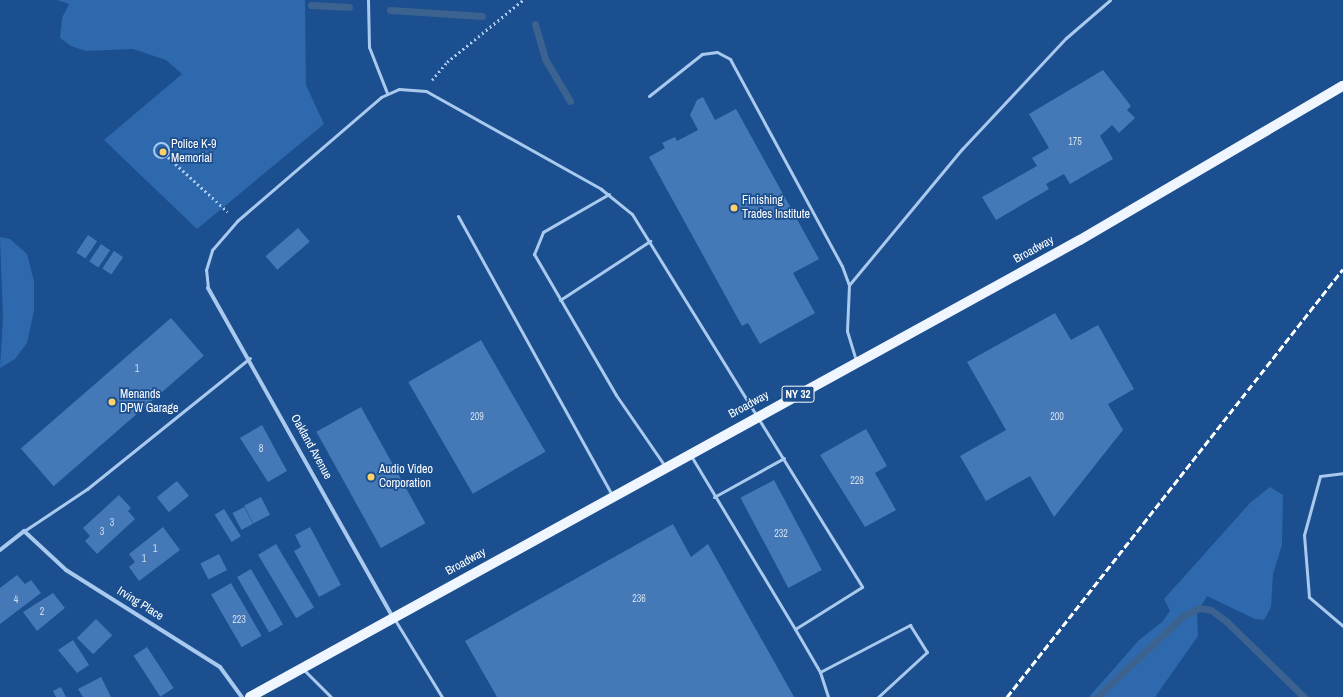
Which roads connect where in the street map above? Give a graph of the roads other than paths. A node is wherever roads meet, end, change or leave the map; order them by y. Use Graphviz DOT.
graph roads {
  1 [pos="368,0"];
  2 [pos="1110,0"];
  3 [pos="1343,86"];
  4 [pos="388,93"];
  5 [pos="649,96"];
  6 [pos="609,194"];
  7 [pos="458,216"];
  8 [pos="650,241"];
  9 [pos="849,285"];
  10 [pos="208,288"];
  11 [pos="560,300"];
  12 [pos="250,358"];
  13 [pos="856,363"];
  14 [pos="758,415"];
  15 [pos="690,453"];
  16 [pos="784,458"];
  17 [pos="665,466"];
  18 [pos="1343,473"];
  19 [pos="612,496"];
  20 [pos="714,497"];
  21 [pos="24,531"];
  22 [pos="0,550"];
  23 [pos="393,617"];
  24 [pos="1343,626"];
  25 [pos="795,629"];
  26 [pos="302,668"];
  27 [pos="820,672"];
  28 [pos="242,697"];
  29 [pos="250,697"];
  30 [pos="331,697"];
  31 [pos="442,697"];
  32 [pos="828,697"];
  33 [pos="878,697"];
  1 -- 4 [label="lane"];
  2 -- 9 [label="lane"];
  3 -- 13 [label="main road, Broadway / NY 32"];
  4 -- 6 [label="lane"];
  4 -- 10 [label="lane"];
  5 -- 9 [label="lane"];
  6 -- 8 [label="lane"];
  6 -- 11 [label="lane"];
  7 -- 19 [label="lane"];
  8 -- 11 [label="lane"];
  8 -- 14 [label="lane"];
  9 -- 13 [label="lane"];
  10 -- 12 [label="street, Oakland Avenue"];
  11 -- 17 [label="lane"];
  12 -- 21 [label="lane"];
  12 -- 23 [label="street, Oakland Avenue"];
  13 -- 14 [label="main road, Broadway / NY 32"];
  14 -- 15 [label="main road, Broadway / NY 32"];
  14 -- 16 [label="lane"];
  15 -- 17 [label="main road, Broadway / NY 32"];
  15 -- 20 [label="lane"];
  16 -- 20 [label="lane"];
  16 -- 25 [label="lane"];
  17 -- 19 [label="main road, Broadway / NY 32"];
  18 -- 24 [label="lane"];
  19 -- 23 [label="main road, Broadway / NY 32"];
  20 -- 25 [label="lane"];
  21 -- 22 [label="street"];
  21 -- 28 [label="street, Irving Place"];
  23 -- 26 [label="main road, Broadway / NY 32"];
  23 -- 31 [label="lane"];
  25 -- 27 [label="lane"];
  26 -- 29 [label="main road, Broadway / NY 32"];
  26 -- 30 [label="lane"];
  27 -- 32 [label="lane"];
  27 -- 33 [label="lane"];
}
